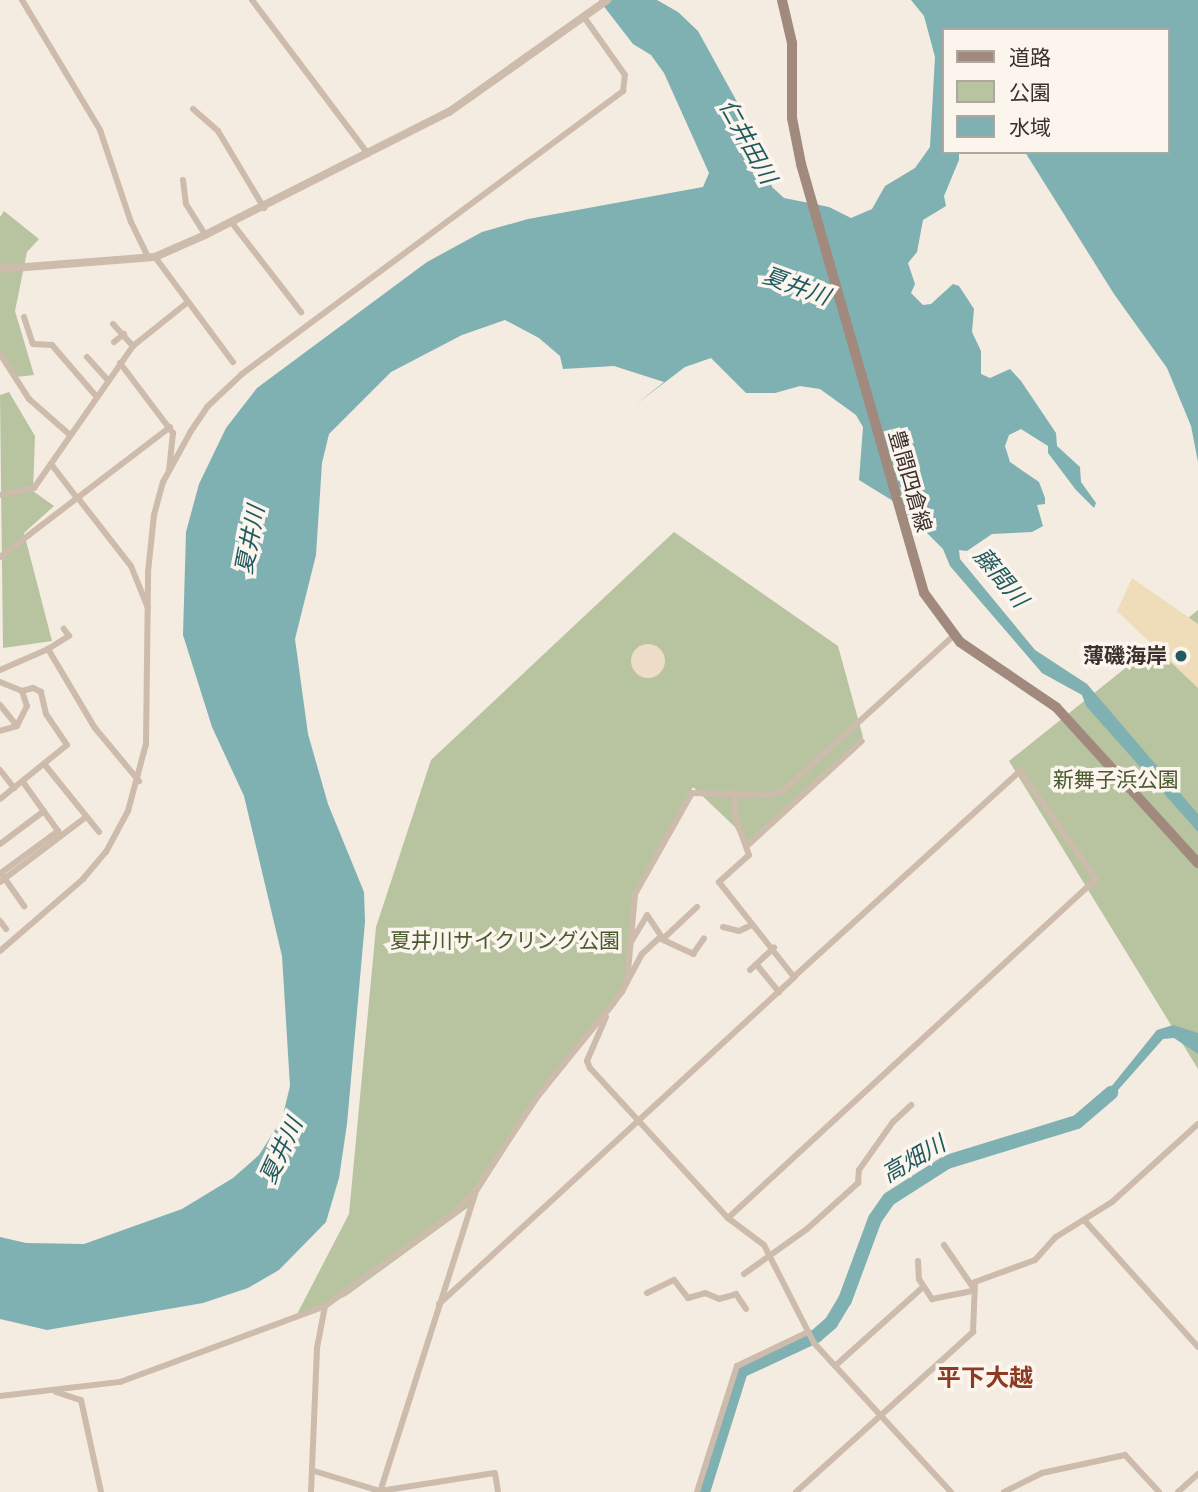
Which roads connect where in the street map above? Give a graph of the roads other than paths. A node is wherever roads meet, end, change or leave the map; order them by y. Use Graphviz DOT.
graph roads {
  1 [pos="22,0"];
  2 [pos="254,0"];
  3 [pos="607,0"];
  4 [pos="782,0"];
  5 [pos="584,17"];
  6 [pos="193,109"];
  7 [pos="368,155"];
  8 [pos="183,180"];
  9 [pos="264,208"];
  10 [pos="182,211"];
  11 [pos="191,213"];
  12 [pos="232,223"];
  13 [pos="205,235"];
  14 [pos="151,257"];
  15 [pos="0,269"];
  16 [pos="188,302"];
  17 [pos="301,312"];
  18 [pos="24,317"];
  19 [pos="113,324"];
  20 [pos="124,334"];
  21 [pos="114,342"];
  22 [pos="133,346"];
  23 [pos="0,354"];
  24 [pos="87,357"];
  25 [pos="233,362"];
  26 [pos="120,363"];
  27 [pos="108,380"];
  28 [pos="96,396"];
  29 [pos="170,427"];
  30 [pos="70,435"];
  31 [pos="51,464"];
  32 [pos="169,471"];
  33 [pos="0,495"];
  34 [pos="78,498"];
  35 [pos="0,557"];
  36 [pos="149,610"];
  37 [pos="64,629"];
  38 [pos="953,636"];
  39 [pos="48,649"];
  40 [pos="0,670"];
  41 [pos="0,682"];
  42 [pos="22,691"];
  43 [pos="0,705"];
  44 [pos="17,726"];
  45 [pos="0,731"];
  46 [pos="862,741"];
  47 [pos="45,765"];
  48 [pos="0,770"];
  49 [pos="139,781"];
  50 [pos="23,782"];
  51 [pos="14,789"];
  52 [pos="735,792"];
  53 [pos="0,799"];
  54 [pos="44,811"];
  55 [pos="86,817"];
  56 [pos="99,832"];
  57 [pos="0,844"];
  58 [pos="748,845"];
  59 [pos="1198,863"];
  60 [pos="2,876"];
  61 [pos="24,906"];
  62 [pos="698,907"];
  63 [pos="0,921"];
  64 [pos="752,925"];
  65 [pos="723,927"];
  66 [pos="6,929"];
  67 [pos="664,937"];
  68 [pos="704,938"];
  69 [pos="631,942"];
  70 [pos="774,948"];
  71 [pos="0,951"];
  72 [pos="757,965"];
  73 [pos="750,970"];
  74 [pos="794,977"];
  75 [pos="627,982"];
  76 [pos="779,992"];
  77 [pos="607,1014"];
  78 [pos="911,1105"];
  79 [pos="638,1122"];
  80 [pos="1198,1124"];
  81 [pos="477,1188"];
  82 [pos="728,1218"];
  83 [pos="1085,1221"];
  84 [pos="944,1245"];
  85 [pos="772,1257"];
  86 [pos="918,1261"];
  87 [pos="744,1274"];
  88 [pos="731,1287"];
  89 [pos="923,1287"];
  90 [pos="972,1289"];
  91 [pos="647,1293"];
  92 [pos="736,1294"];
  93 [pos="439,1304"];
  94 [pos="325,1306"];
  95 [pos="746,1309"];
  96 [pos="808,1334"];
  97 [pos="1198,1347"];
  98 [pos="835,1366"];
  99 [pos="55,1391"];
  100 [pos="0,1396"];
  101 [pos="879,1414"];
  102 [pos="314,1471"];
  103 [pos="1198,1474"];
  104 [pos="101,1492"];
  105 [pos="312,1492"];
  106 [pos="380,1492"];
  107 [pos="498,1492"];
  108 [pos="697,1492"];
  109 [pos="796,1492"];
  110 [pos="951,1492"];
  111 [pos="1004,1492"];
  112 [pos="1159,1492"];
  113 [pos="1178,1492"];
  1 -- 14 [label="street"];
  2 -- 7 [label="street"];
  3 -- 5 [label="street"];
  4 -- 38 [label="main road, 豊間四倉線"];
  5 -- 7 [label="street"];
  5 -- 32 [label="street"];
  6 -- 9 [label="street"];
  7 -- 9 [label="street"];
  8 -- 11 [label="street"];
  9 -- 12 [label="street"];
  10 -- 11 [label="street"];
  11 -- 13 [label="street"];
  12 -- 13 [label="street"];
  12 -- 17 [label="street"];
  13 -- 14 [label="street"];
  14 -- 15 [label="street"];
  14 -- 16 [label="street"];
  16 -- 22 [label="street"];
  16 -- 25 [label="street"];
  18 -- 28 [label="street"];
  19 -- 20 [label="street"];
  20 -- 21 [label="street"];
  20 -- 22 [label="street"];
  22 -- 26 [label="street"];
  23 -- 30 [label="street"];
  24 -- 27 [label="street"];
  26 -- 27 [label="street"];
  26 -- 29 [label="street"];
  27 -- 28 [label="street"];
  28 -- 30 [label="street"];
  29 -- 32 [label="street"];
  29 -- 34 [label="street"];
  30 -- 31 [label="street"];
  31 -- 33 [label="street"];
  31 -- 34 [label="street"];
  32 -- 36 [label="street"];
  34 -- 35 [label="street"];
  34 -- 36 [label="street"];
  36 -- 49 [label="street"];
  37 -- 39 [label="street"];
  38 -- 52 [label="street"];
  38 -- 59 [label="main road, 豊間四倉線"];
  39 -- 40 [label="street"];
  39 -- 49 [label="street"];
  41 -- 42 [label="street"];
  42 -- 44 [label="street"];
  42 -- 47 [label="street"];
  43 -- 44 [label="street"];
  44 -- 45 [label="street"];
  46 -- 58 [label="street"];
  47 -- 50 [label="street"];
  47 -- 55 [label="street"];
  48 -- 51 [label="street"];
  49 -- 71 [label="street"];
  50 -- 51 [label="street"];
  50 -- 54 [label="street"];
  51 -- 53 [label="street"];
  52 -- 58 [label="street"];
  52 -- 69 [label="street"];
  54 -- 57 [label="street"];
  54 -- 60 [label="street"];
  55 -- 56 [label="street"];
  55 -- 60 [label="street"];
  58 -- 64 [label="street"];
  60 -- 61 [label="street"];
  62 -- 67 [label="street"];
  63 -- 66 [label="street"];
  64 -- 65 [label="street"];
  64 -- 70 [label="street"];
  67 -- 68 [label="street"];
  67 -- 69 [label="street"];
  67 -- 75 [label="street"];
  69 -- 75 [label="street"];
  70 -- 72 [label="street"];
  70 -- 74 [label="street"];
  72 -- 73 [label="street"];
  72 -- 76 [label="street"];
  74 -- 76 [label="street"];
  74 -- 82 [label="street"];
  75 -- 77 [label="street"];
  76 -- 79 [label="street"];
  77 -- 79 [label="street"];
  77 -- 81 [label="street"];
  78 -- 85 [label="street"];
  79 -- 82 [label="street"];
  79 -- 93 [label="street"];
  80 -- 83 [label="street"];
  81 -- 93 [label="street"];
  81 -- 94 [label="street"];
  82 -- 85 [label="street"];
  83 -- 90 [label="street"];
  83 -- 97 [label="street"];
  84 -- 90 [label="street"];
  85 -- 87 [label="street"];
  85 -- 96 [label="street"];
  86 -- 89 [label="street"];
  88 -- 92 [label="street"];
  89 -- 90 [label="street"];
  89 -- 98 [label="street"];
  90 -- 101 [label="street"];
  91 -- 92 [label="street"];
  92 -- 95 [label="street"];
  93 -- 106 [label="street"];
  94 -- 99 [label="street"];
  94 -- 102 [label="street"];
  96 -- 98 [label="street"];
  96 -- 108 [label="street"];
  98 -- 101 [label="street"];
  99 -- 100 [label="street"];
  99 -- 104 [label="street"];
  101 -- 109 [label="street"];
  101 -- 110 [label="street"];
  102 -- 105 [label="street"];
  102 -- 106 [label="street"];
  103 -- 113 [label="street"];
  106 -- 107 [label="street"];
  111 -- 112 [label="street"];
}
